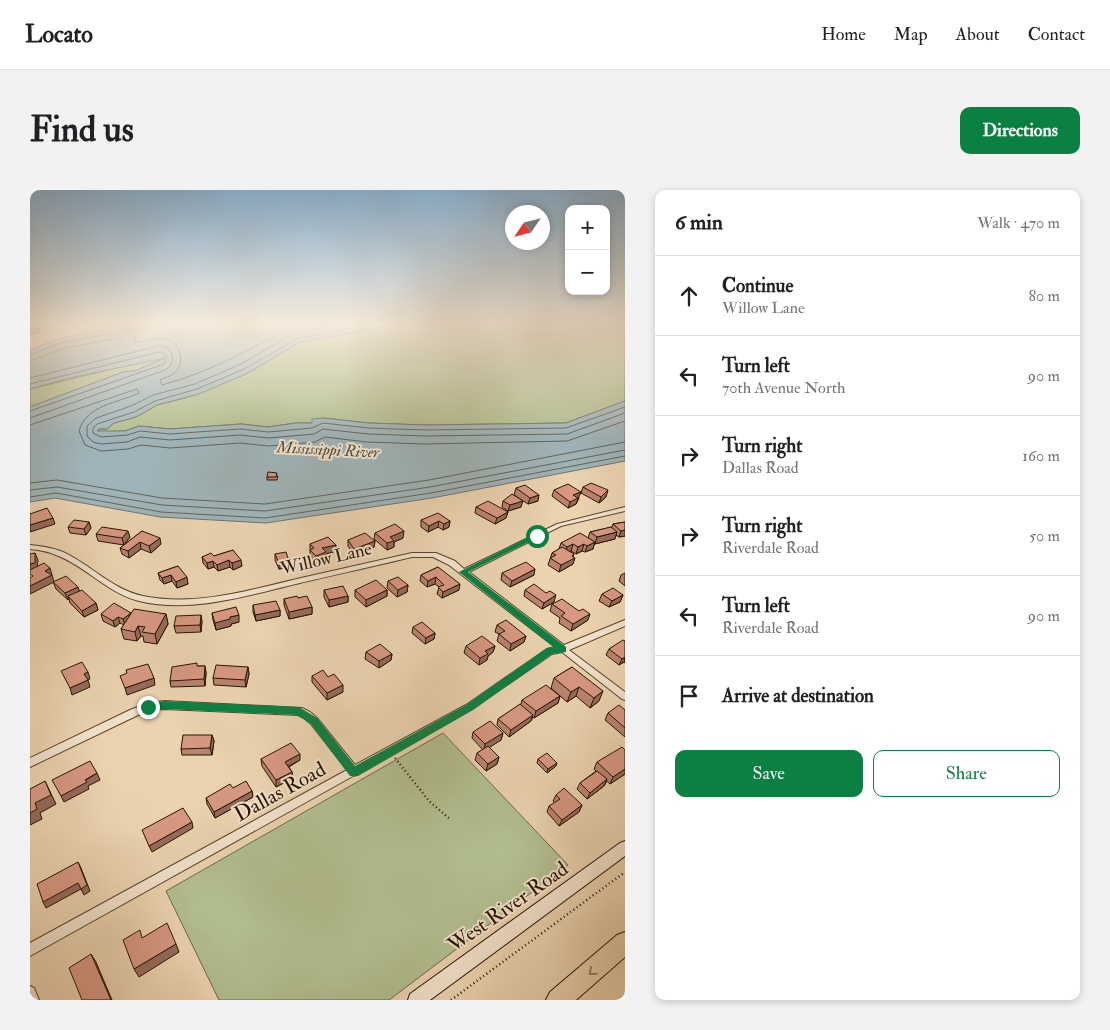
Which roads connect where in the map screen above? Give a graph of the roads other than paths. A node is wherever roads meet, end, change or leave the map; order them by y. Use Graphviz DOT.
graph roads {
  1 [pos="625,509"];
  2 [pos="30,547"];
  3 [pos="463,572"];
  4 [pos="625,623"];
  5 [pos="563,649"];
  6 [pos="625,697"];
  7 [pos="30,763"];
  8 [pos="354,772"];
  9 [pos="625,848"];
  10 [pos="625,943"];
  11 [pos="30,950"];
  12 [pos="30,992"];
  13 [pos="32,1000"];
  14 [pos="416,1000"];
  15 [pos="558,1000"];
  1 -- 3 [label="street"];
  2 -- 3 [label="street, Willow Lane"];
  3 -- 5 [label="street, Willow Lane"];
  4 -- 5 [label="street, Dallas Road"];
  5 -- 6 [label="street, Willow Lane"];
  5 -- 8 [label="street, Dallas Road"];
  7 -- 8 [label="street"];
  8 -- 11 [label="street, Dallas Road"];
  9 -- 14 [label="street, West River Road"];
  10 -- 15 [label="highway, one-way"];
  12 -- 13 [label="street"];
}
